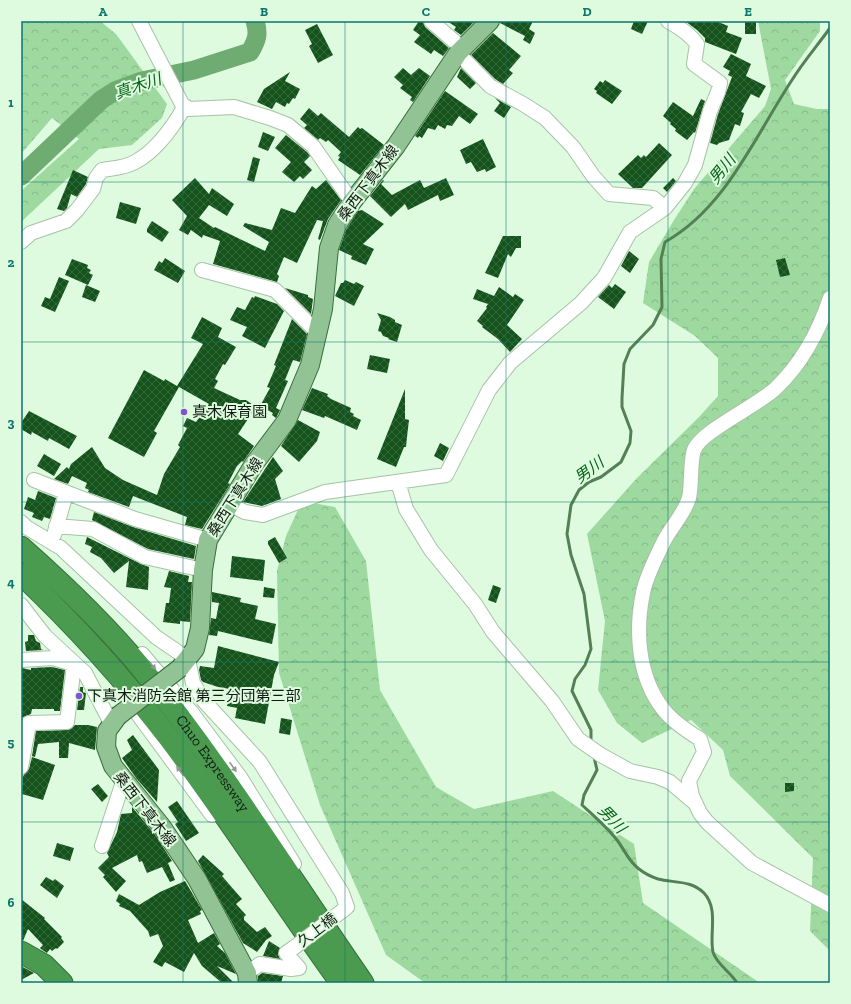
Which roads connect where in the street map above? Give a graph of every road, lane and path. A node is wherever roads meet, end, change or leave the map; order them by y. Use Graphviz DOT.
graph roads {
  1 [pos="139,21"];
  2 [pos="431,21"];
  3 [pos="490,21"];
  4 [pos="668,21"];
  5 [pos="460,51"];
  6 [pos="185,106"];
  7 [pos="352,202"];
  8 [pos="665,208"];
  9 [pos="21,242"];
  10 [pos="202,270"];
  11 [pos="830,298"];
  12 [pos="319,334"];
  13 [pos="34,480"];
  14 [pos="398,482"];
  15 [pos="66,494"];
  16 [pos="228,504"];
  17 [pos="21,522"];
  18 [pos="56,526"];
  19 [pos="208,540"];
  20 [pos="52,543"];
  21 [pos="21,544"];
  22 [pos="21,547"];
  23 [pos="203,570"];
  24 [pos="21,574"];
  25 [pos="21,579"];
  26 [pos="21,605"];
  27 [pos="21,660"];
  28 [pos="184,664"];
  29 [pos="75,665"];
  30 [pos="114,720"];
  31 [pos="21,767"];
  32 [pos="124,779"];
  33 [pos="696,804"];
  34 [pos="102,846"];
  35 [pos="830,905"];
  36 [pos="21,952"];
  37 [pos="338,968"];
  38 [pos="247,978"];
  39 [pos="62,983"];
  40 [pos="363,983"];
  1 -- 6 [label="street"];
  2 -- 5 [label="street"];
  3 -- 5 [label="main road, 桑西下真木線"];
  4 -- 8 [label="street"];
  5 -- 7 [label="main road, 桑西下真木線"];
  5 -- 8 [label="street"];
  6 -- 7 [label="street"];
  6 -- 9 [label="street"];
  7 -- 12 [label="main road, 桑西下真木線"];
  8 -- 14 [label="street"];
  10 -- 12 [label="street"];
  11 -- 33 [label="street"];
  12 -- 16 [label="main road, 桑西下真木線"];
  13 -- 15 [label="street"];
  14 -- 16 [label="street"];
  14 -- 33 [label="street"];
  15 -- 18 [label="street"];
  15 -- 19 [label="street"];
  16 -- 19 [label="main road, 桑西下真木線"];
  17 -- 20 [label="street"];
  18 -- 20 [label="street"];
  18 -- 23 [label="street"];
  19 -- 23 [label="main road, 桑西下真木線"];
  20 -- 28 [label="street"];
  21 -- 37 [label="street, one-way"];
  22 -- 37 [label="highway, Chuo Expressway"];
  23 -- 28 [label="main road, 桑西下真木線"];
  24 -- 37 [label="highway, Chuo Expressway"];
  37 -- 25 [label="street, one-way"];
  26 -- 29 [label="street"];
  27 -- 29 [label="street"];
  28 -- 30 [label="main road, 桑西下真木線, bridge"];
  28 -- 38 [label="street, 久上橋, bridge"];
  29 -- 30 [label="street"];
  29 -- 31 [label="street"];
  30 -- 32 [label="main road, 桑西下真木線"];
  32 -- 34 [label="street"];
  32 -- 38 [label="main road, 桑西下真木線"];
  33 -- 35 [label="street"];
  36 -- 39 [label="highway"];
  37 -- 40 [label="highway, Chuo Expressway"];
}
